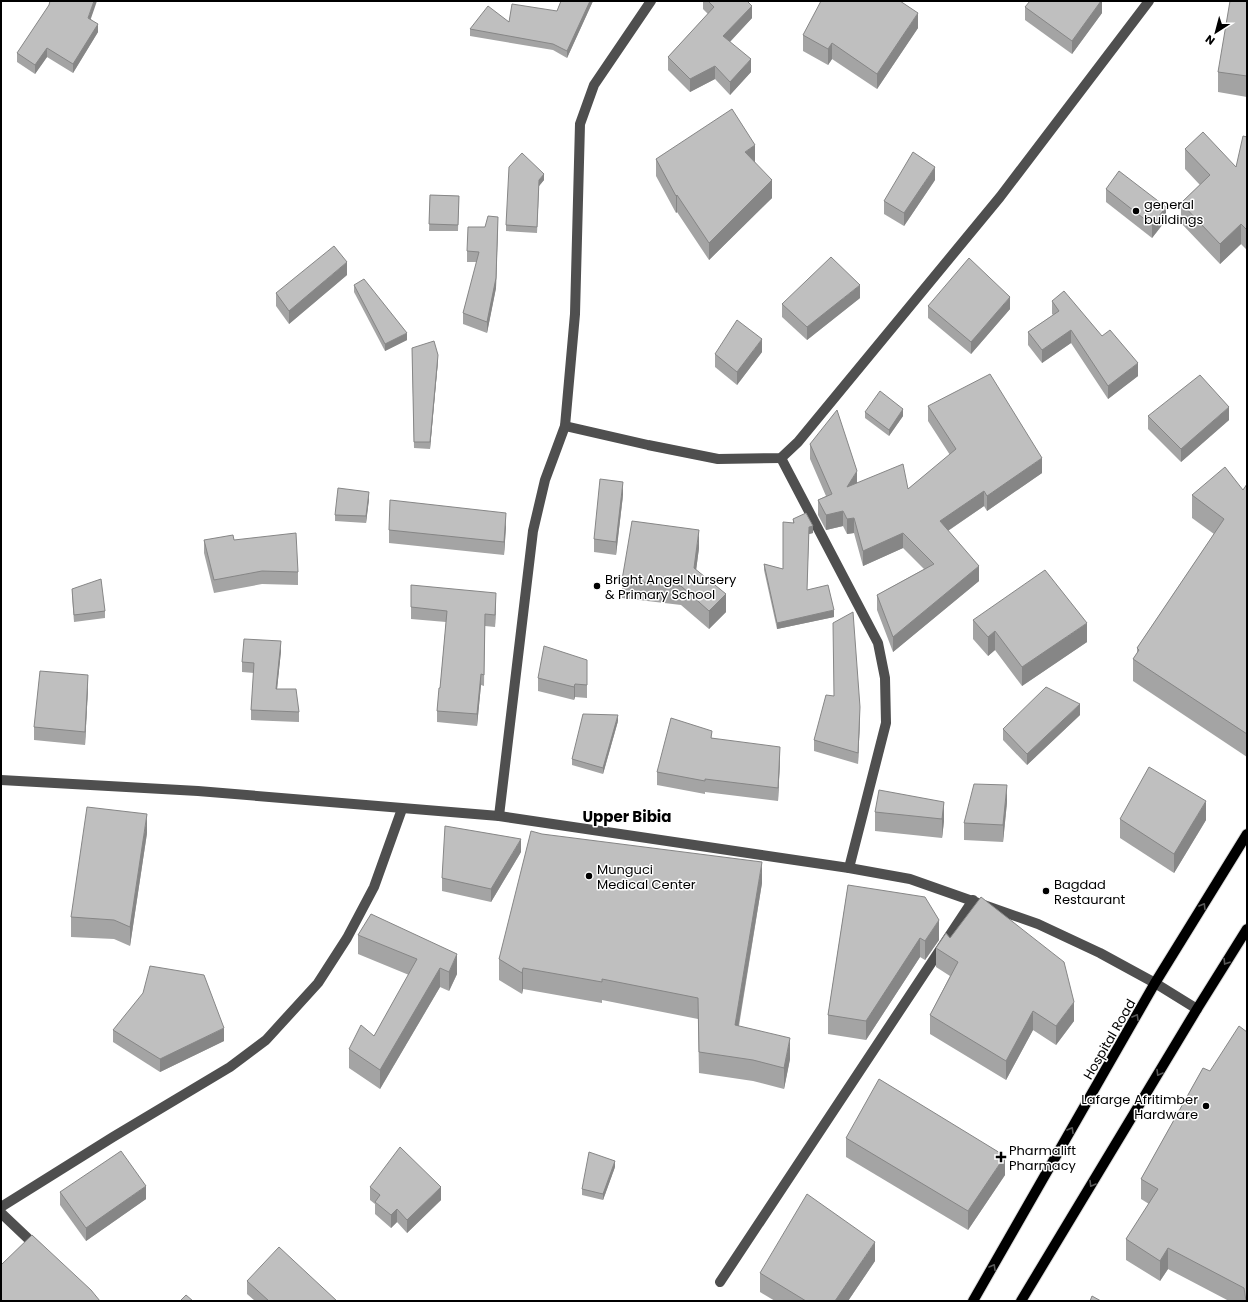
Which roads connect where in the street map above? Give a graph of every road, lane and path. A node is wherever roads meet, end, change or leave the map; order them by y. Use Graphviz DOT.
graph roads {
  1 [pos="651,1"];
  2 [pos="1149,1"];
  3 [pos="565,426"];
  4 [pos="781,458"];
  5 [pos="1,780"];
  6 [pos="402,809"];
  7 [pos="499,816"];
  8 [pos="1247,834"];
  9 [pos="849,868"];
  10 [pos="973,900"];
  11 [pos="1247,929"];
  12 [pos="1155,983"];
  13 [pos="1197,1009"];
  14 [pos="1,1207"];
  15 [pos="1,1213"];
  16 [pos="47,1257"];
  17 [pos="720,1282"];
  18 [pos="973,1301"];
  19 [pos="1021,1301"];
  1 -- 3 [label="street"];
  2 -- 4 [label="street"];
  3 -- 4 [label="street"];
  3 -- 7 [label="street"];
  4 -- 9 [label="street"];
  5 -- 6 [label="street"];
  6 -- 7 [label="street"];
  6 -- 14 [label="street"];
  7 -- 9 [label="street"];
  12 -- 8 [label="main road, Hospital Road, one-way"];
  9 -- 10 [label="street"];
  10 -- 12 [label="street"];
  10 -- 17 [label="street"];
  11 -- 13 [label="main road, one-way"];
  12 -- 13 [label="street"];
  18 -- 12 [label="main road, Hospital Road, one-way"];
  13 -- 19 [label="main road, one-way"];
  15 -- 16 [label="street"];
}
